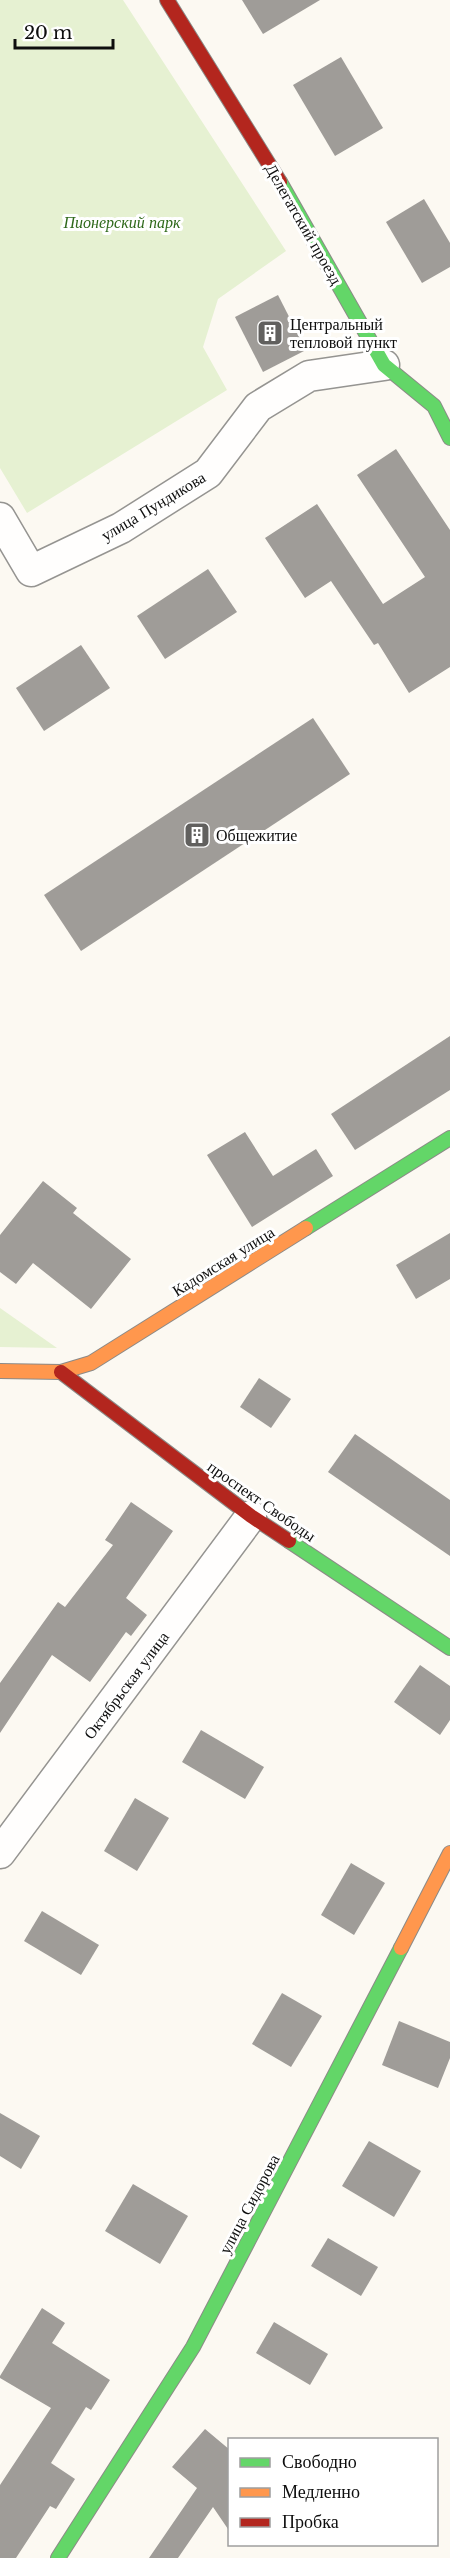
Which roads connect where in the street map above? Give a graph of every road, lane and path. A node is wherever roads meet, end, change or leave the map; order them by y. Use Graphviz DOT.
graph roads {
  1 [pos="167,0"];
  2 [pos="384,365"];
  3 [pos="450,438"];
  4 [pos="0,518"];
  5 [pos="450,1138"];
  6 [pos="0,1371"];
  7 [pos="61,1372"];
  8 [pos="251,1516"];
  9 [pos="450,1648"];
  10 [pos="0,1853"];
  11 [pos="450,1853"];
  12 [pos="58,2558"];
  1 -- 2 [label="street, Делегатский проезд"];
  2 -- 3 [label="street, Делегатский проезд"];
  2 -- 4 [label="street, улица Пундикова"];
  5 -- 7 [label="street, Кадомская улица"];
  6 -- 7 [label="street, Кадомская улица"];
  7 -- 8 [label="street, проспект Свободы"];
  8 -- 9 [label="street, проспект Свободы"];
  8 -- 10 [label="street, Октябрьская улица"];
  11 -- 12 [label="street, улица Сидорова"];
}
